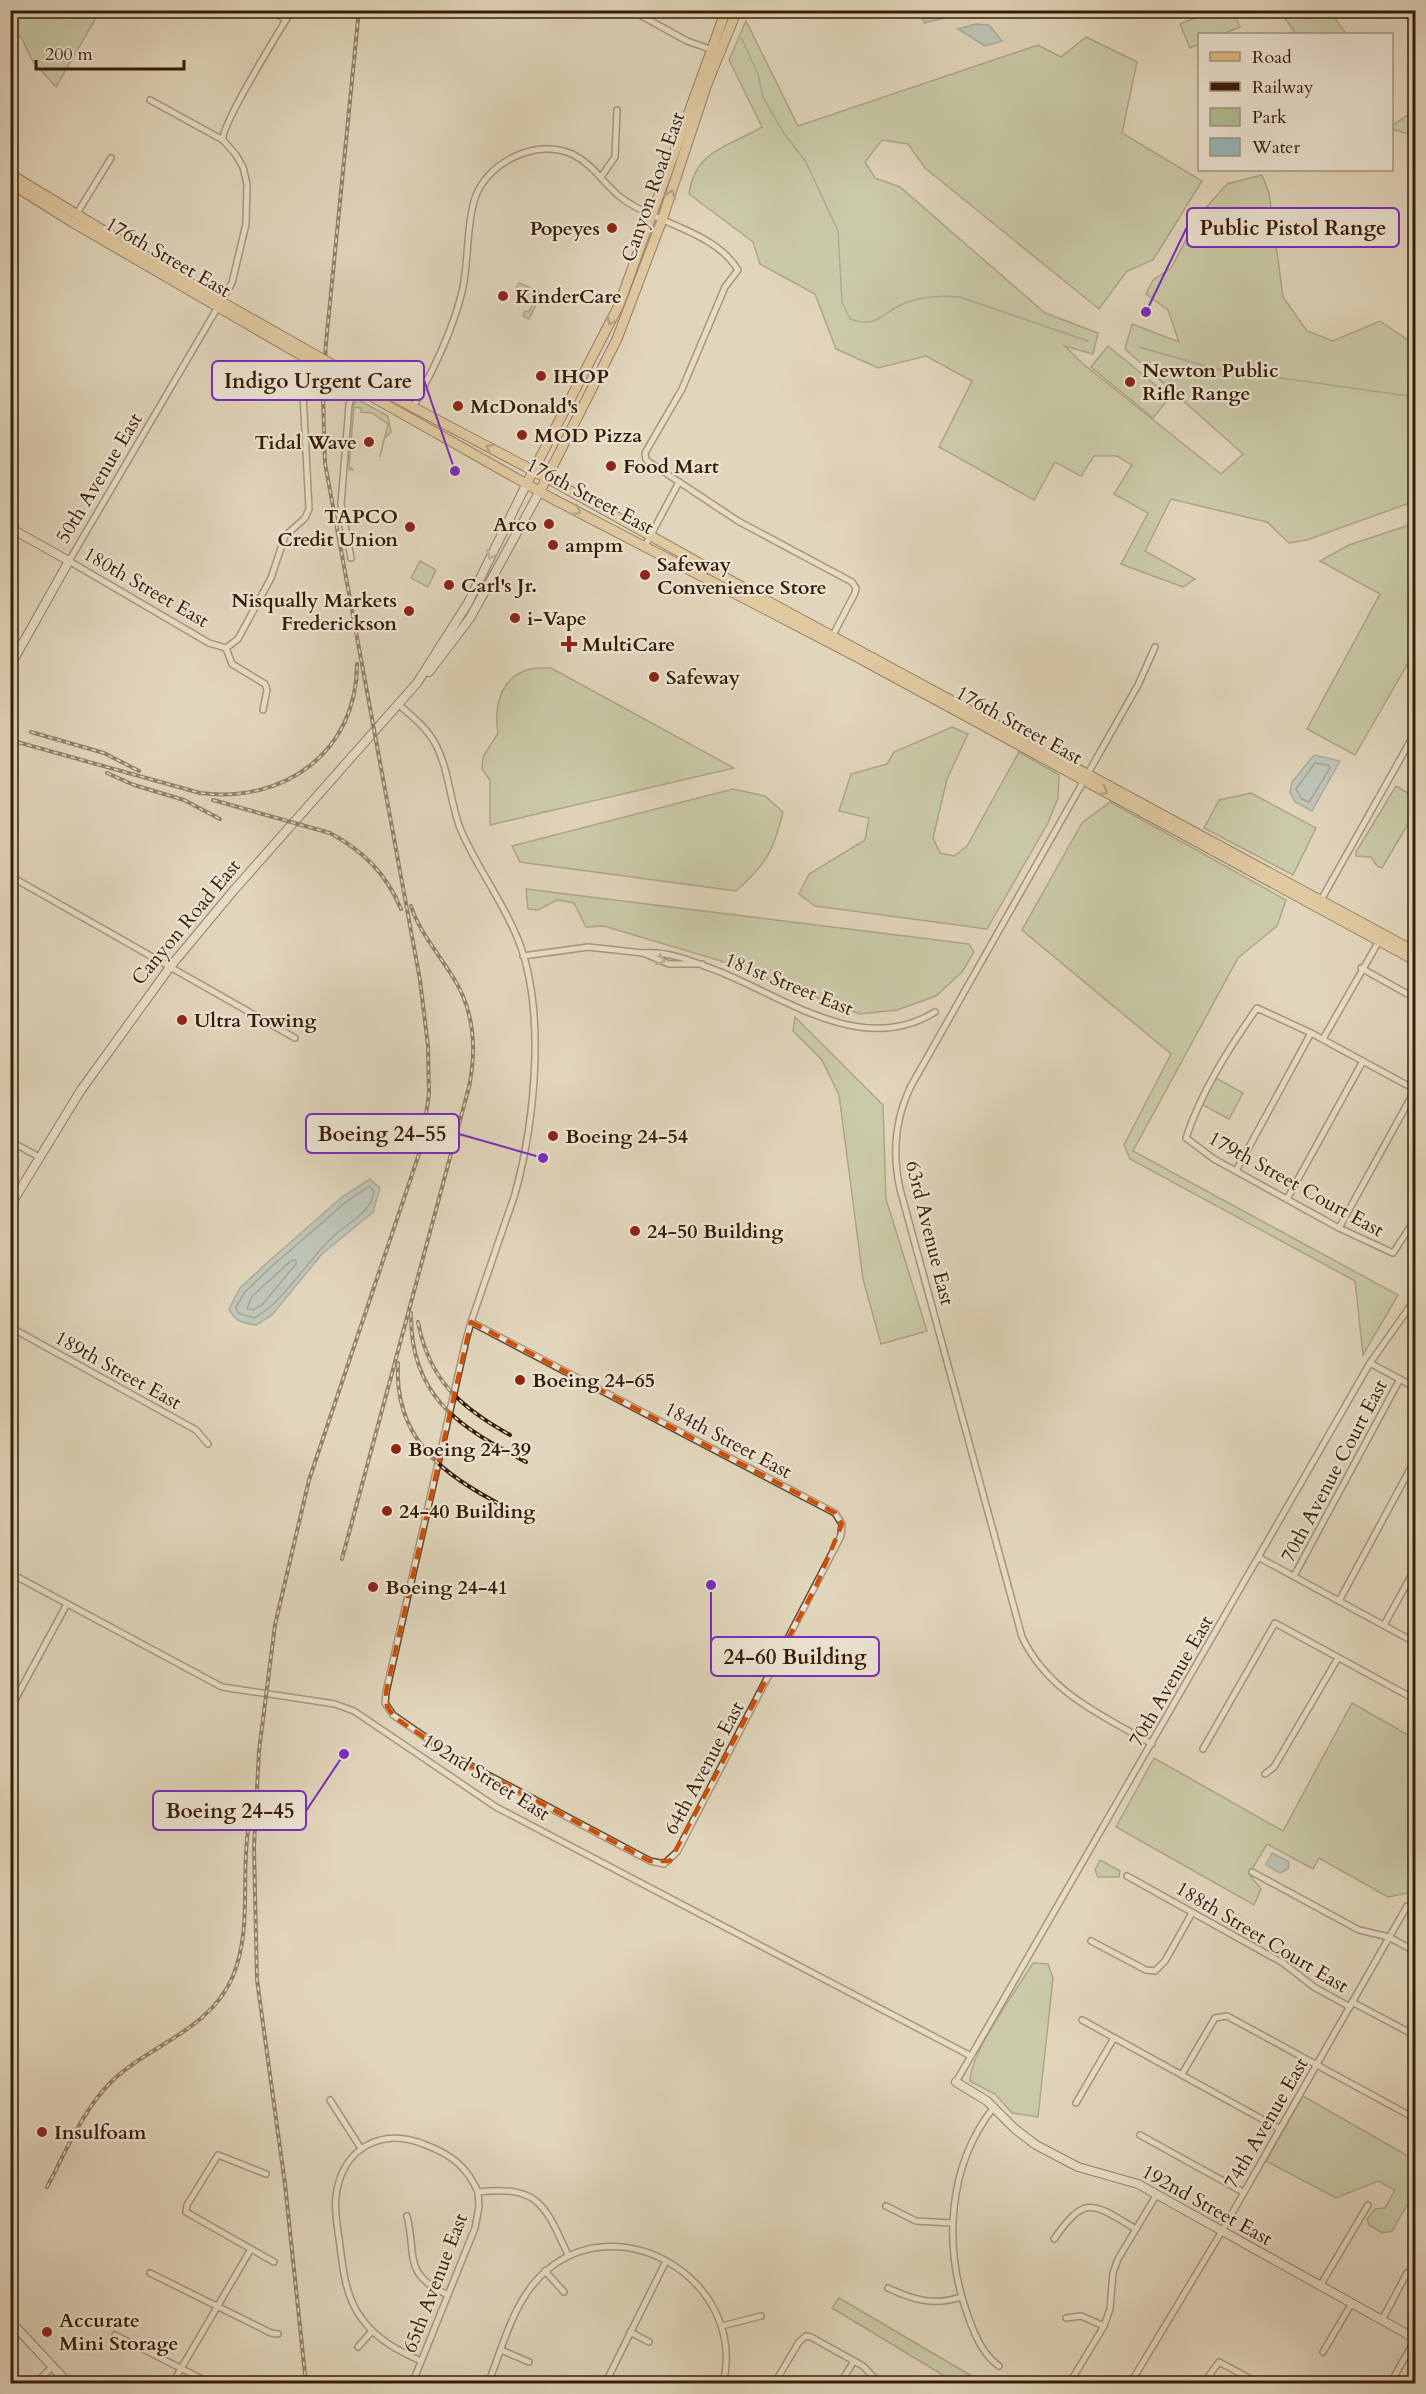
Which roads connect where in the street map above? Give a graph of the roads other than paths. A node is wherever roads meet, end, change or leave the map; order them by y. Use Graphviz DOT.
graph roads {
  1 [pos="271,10"];
  2 [pos="292,10"];
  3 [pos="630,10"];
  4 [pos="726,10"];
  5 [pos="738,10"];
  6 [pos="286,20"];
  7 [pos="710,49"];
  8 [pos="706,84"];
  9 [pos="150,100"];
  10 [pos="617,110"];
  11 [pos="223,140"];
  12 [pos="111,158"];
  13 [pos="10,174"];
  14 [pos="601,177"];
  15 [pos="13,184"];
  16 [pos="72,212"];
  17 [pos="652,215"];
  18 [pos="662,220"];
  19 [pos="220,305"];
  20 [pos="305,358"];
  21 [pos="318,361"];
  22 [pos="333,369"];
  23 [pos="355,386"];
  24 [pos="411,411"];
  25 [pos="534,471"];
  26 [pos="547,478"];
  27 [pos="679,482"];
  28 [pos="527,483"];
  29 [pos="540,491"];
  30 [pos="10,528"];
  31 [pos="650,536"];
  32 [pos="645,546"];
  33 [pos="351,558"];
  34 [pos="69,561"];
  35 [pos="828,637"];
  36 [pos="1155,647"];
  37 [pos="226,648"];
  38 [pos="10,666"];
  39 [pos="417,683"];
  40 [pos="399,705"];
  41 [pos="263,710"];
  42 [pos="989,729"];
  43 [pos="1416,731"];
  44 [pos="1021,736"];
  45 [pos="1086,776"];
  46 [pos="10,876"];
  47 [pos="1260,876"];
  48 [pos="1291,883"];
  49 [pos="1321,900"];
  50 [pos="1379,941"];
  51 [pos="1416,952"];
  52 [pos="523,956"];
  53 [pos="1416,961"];
  54 [pos="170,967"];
  55 [pos="1362,968"];
  56 [pos="1411,996"];
  57 [pos="935,1012"];
  58 [pos="1311,1033"];
  59 [pos="295,1038"];
  60 [pos="1323,1039"];
  61 [pos="1363,1061"];
  62 [pos="1415,1090"];
  63 [pos="10,1141"];
  64 [pos="39,1157"];
  65 [pos="1236,1171"];
  66 [pos="1287,1199"];
  67 [pos="10,1206"];
  68 [pos="1416,1218"];
  69 [pos="1339,1228"];
  70 [pos="1416,1298"];
  71 [pos="471,1322"];
  72 [pos="10,1327"];
  73 [pos="1370,1363"];
  74 [pos="1400,1379"];
  75 [pos="1416,1388"];
  76 [pos="207,1444"];
  77 [pos="1416,1458"];
  78 [pos="841,1521"];
  79 [pos="1260,1558"];
  80 [pos="1416,1567"];
  81 [pos="10,1573"];
  82 [pos="1294,1576"];
  83 [pos="1339,1601"];
  84 [pos="68,1604"];
  85 [pos="1384,1625"];
  86 [pos="1416,1643"];
  87 [pos="1338,1658"];
  88 [pos="1416,1700"];
  89 [pos="10,1709"];
  90 [pos="1152,1744"];
  91 [pos="1203,1749"];
  92 [pos="1265,1774"];
  93 [pos="1252,1872"];
  94 [pos="1127,1876"];
  95 [pos="1407,1906"];
  96 [pos="1192,1912"];
  97 [pos="1389,1937"];
  98 [pos="1091,1941"];
  99 [pos="1416,1952"];
  100 [pos="1351,2005"];
  101 [pos="1083,2020"];
  102 [pos="1416,2036"];
  103 [pos="1114,2038"];
  104 [pos="969,2055"];
  105 [pos="1316,2065"];
  106 [pos="1182,2074"];
  107 [pos="956,2082"];
  108 [pos="330,2100"];
  109 [pos="1076,2103"];
  110 [pos="994,2107"];
  111 [pos="1416,2119"];
  112 [pos="1280,2129"];
  113 [pos="1140,2135"];
  114 [pos="360,2147"];
  115 [pos="266,2174"];
  116 [pos="478,2192"];
  117 [pos="1243,2192"];
  118 [pos="1157,2194"];
  119 [pos="1368,2205"];
  120 [pos="886,2206"];
  121 [pos="407,2216"];
  122 [pos="952,2223"];
  123 [pos="1136,2229"];
  124 [pos="1222,2231"];
  125 [pos="1054,2239"];
  126 [pos="251,2249"];
  127 [pos="568,2255"];
  128 [pos="666,2261"];
  129 [pos="274,2262"];
  130 [pos="545,2271"];
  131 [pos="150,2273"];
  132 [pos="1407,2273"];
  133 [pos="1320,2286"];
  134 [pos="888,2288"];
  135 [pos="564,2292"];
  136 [pos="448,2295"];
  137 [pos="961,2297"];
  138 [pos="1352,2303"];
  139 [pos="217,2306"];
  140 [pos="761,2316"];
  141 [pos="1066,2318"];
  142 [pos="1382,2320"];
  143 [pos="10,2321"];
  144 [pos="722,2326"];
  145 [pos="1104,2326"];
  146 [pos="372,2331"];
  147 [pos="630,2332"];
  148 [pos="278,2334"];
  149 [pos="115,2335"];
  150 [pos="1415,2336"];
  151 [pos="649,2342"];
  152 [pos="358,2347"];
  153 [pos="501,2350"];
  154 [pos="1323,2352"];
  155 [pos="421,2361"];
  156 [pos="854,2361"];
  157 [pos="529,2362"];
  158 [pos="999,2366"];
  159 [pos="52,2367"];
  160 [pos="181,2368"];
  161 [pos="35,2384"];
  162 [pos="69,2384"];
  163 [pos="172,2384"];
  164 [pos="213,2384"];
  165 [pos="412,2384"];
  166 [pos="488,2384"];
  167 [pos="605,2384"];
  168 [pos="723,2384"];
  169 [pos="774,2384"];
  170 [pos="840,2384"];
  171 [pos="880,2384"];
  172 [pos="1070,2384"];
  173 [pos="1130,2384"];
  174 [pos="1203,2384"];
  175 [pos="1260,2384"];
  176 [pos="1390,2384"];
  1 -- 6 [label="street"];
  2 -- 6 [label="street"];
  3 -- 7 [label="street"];
  4 -- 7 [label="main road, Canyon Road East"];
  5 -- 8 [label="main road, Canyon Road East"];
  6 -- 11 [label="street"];
  7 -- 8 [label="main road"];
  7 -- 17 [label="main road, Canyon Road East"];
  18 -- 8 [label="main road, Canyon Road East, one-way"];
  9 -- 11 [label="street"];
  10 -- 14 [label="street"];
  11 -- 19 [label="street, 50th Avenue East"];
  12 -- 16 [label="street"];
  13 -- 16 [label="main road, 176th Street East"];
  14 -- 17 [label="street"];
  14 -- 24 [label="street"];
  15 -- 16 [label="main road"];
  15 -- 19 [label="main road, 176th Street East"];
  16 -- 19 [label="main road, 176th Street East"];
  17 -- 18 [label="street"];
  17 -- 25 [label="main road, Canyon Road East, one-way"];
  18 -- 26 [label="main road, Canyon Road East"];
  18 -- 27 [label="street"];
  19 -- 20 [label="main road, 176th Street East"];
  19 -- 21 [label="main road, 176th Street East"];
  19 -- 34 [label="street, 50th Avenue East"];
  20 -- 21 [label="main road, 176th Street East"];
  20 -- 37 [label="street"];
  21 -- 22 [label="main road, 176th Street East, bridge"];
  22 -- 23 [label="main road, 176th Street East"];
  22 -- 24 [label="main road, 176th Street East"];
  23 -- 24 [label="main road, 176th Street East"];
  23 -- 33 [label="street"];
  25 -- 24 [label="main road, 176th Street East, one-way"];
  24 -- 28 [label="main road, 176th Street East"];
  25 -- 26 [label="main road, 176th Street East"];
  25 -- 28 [label="main road, Canyon Road East"];
  26 -- 29 [label="main road, Canyon Road East"];
  26 -- 31 [label="main road, 176th Street East"];
  27 -- 31 [label="street"];
  27 -- 35 [label="street"];
  28 -- 29 [label="main road, 176th Street East"];
  28 -- 39 [label="main road, Canyon Road East, one-way"];
  29 -- 32 [label="main road, 176th Street East, one-way"];
  29 -- 39 [label="main road, Canyon Road East"];
  30 -- 34 [label="main road, 180th Street East"];
  31 -- 32 [label="street"];
  31 -- 35 [label="main road, 176th Street East"];
  32 -- 35 [label="main road, 176th Street East"];
  34 -- 37 [label="street, 180th Street East"];
  34 -- 38 [label="main road, 50th Avenue East"];
  35 -- 42 [label="main road, 176th Street East"];
  35 -- 44 [label="main road, 176th Street East"];
  36 -- 45 [label="street, 63rd Avenue East"];
  37 -- 41 [label="street"];
  39 -- 40 [label="main road, Canyon Road East"];
  40 -- 52 [label="street"];
  40 -- 54 [label="main road, Canyon Road East"];
  42 -- 44 [label="main road"];
  42 -- 45 [label="main road, 176th Street East"];
  43 -- 49 [label="street"];
  44 -- 45 [label="main road, 176th Street East"];
  45 -- 47 [label="main road, 176th Street East, one-way"];
  45 -- 48 [label="main road, 176th Street East"];
  45 -- 90 [label="street, 63rd Avenue East"];
  46 -- 54 [label="street"];
  47 -- 48 [label="main road"];
  47 -- 50 [label="main road, 176th Street East"];
  48 -- 49 [label="main road, 176th Street East"];
  49 -- 51 [label="main road, 176th Street East"];
  50 -- 53 [label="main road, 176th Street East"];
  50 -- 55 [label="street"];
  52 -- 57 [label="street, 181st Street East"];
  52 -- 71 [label="street"];
  54 -- 59 [label="street"];
  54 -- 64 [label="main road, Canyon Road East"];
  55 -- 56 [label="street"];
  55 -- 60 [label="street"];
  58 -- 60 [label="street"];
  58 -- 65 [label="street"];
  58 -- 65 [label="street, 179th Street Court East"];
  60 -- 61 [label="street"];
  61 -- 62 [label="street"];
  61 -- 66 [label="street"];
  62 -- 69 [label="street"];
  63 -- 64 [label="street"];
  64 -- 67 [label="main road, Canyon Road East"];
  65 -- 66 [label="street, 179th Street Court East"];
  66 -- 69 [label="street, 179th Street Court East"];
  68 -- 69 [label="street, 179th Street Court East"];
  70 -- 73 [label="street, 70th Avenue East"];
  71 -- 78 [label="street, 184th Street East"];
  71 -- 78 [label="street, 64th Avenue East"];
  72 -- 76 [label="street, 189th Street East"];
  73 -- 74 [label="street"];
  73 -- 79 [label="street, 70th Avenue East"];
  74 -- 75 [label="street"];
  74 -- 82 [label="street, 70th Avenue Court East"];
  77 -- 83 [label="street"];
  79 -- 82 [label="street"];
  79 -- 90 [label="street, 70th Avenue East"];
  80 -- 85 [label="street"];
  81 -- 84 [label="street, 192nd Street East"];
  82 -- 83 [label="street"];
  83 -- 85 [label="street"];
  84 -- 89 [label="street"];
  84 -- 104 [label="street, 192nd Street East"];
  85 -- 86 [label="street"];
  87 -- 88 [label="street"];
  87 -- 91 [label="street"];
  87 -- 92 [label="street"];
  90 -- 104 [label="street, 70th Avenue East"];
  93 -- 97 [label="street"];
  94 -- 96 [label="street, 188th Street Court East"];
  95 -- 97 [label="street, 74th Avenue East"];
  96 -- 98 [label="street"];
  96 -- 100 [label="street, 188th Street Court East"];
  97 -- 99 [label="street"];
  97 -- 100 [label="street, 74th Avenue East"];
  100 -- 102 [label="street, 188th Street Court East"];
  100 -- 105 [label="street, 74th Avenue East"];
  101 -- 103 [label="street"];
  103 -- 106 [label="street"];
  103 -- 109 [label="street"];
  104 -- 107 [label="street, 70th Avenue East"];
  105 -- 106 [label="street"];
  105 -- 111 [label="street"];
  105 -- 112 [label="street, 74th Avenue East"];
  106 -- 112 [label="street"];
  107 -- 110 [label="main road, 192nd Street East"];
  108 -- 114 [label="street"];
  110 -- 118 [label="main road, 192nd Street East"];
  110 -- 122 [label="street"];
  112 -- 117 [label="street, 74th Avenue East"];
  113 -- 117 [label="street"];
  114 -- 116 [label="street"];
  114 -- 146 [label="street"];
  115 -- 126 [label="street"];
  116 -- 127 [label="street"];
  116 -- 136 [label="street, 65th Avenue East"];
  117 -- 124 [label="street, 74th Avenue East"];
  118 -- 123 [label="street"];
  118 -- 124 [label="main road, 192nd Street East"];
  119 -- 133 [label="street"];
  120 -- 122 [label="street"];
  121 -- 136 [label="street"];
  122 -- 137 [label="street"];
  123 -- 125 [label="street"];
  123 -- 145 [label="street"];
  124 -- 133 [label="main road, 192nd Street East"];
  124 -- 173 [label="street, 74th Avenue East"];
  126 -- 129 [label="street"];
  126 -- 139 [label="street"];
  127 -- 128 [label="street"];
  127 -- 130 [label="street"];
  128 -- 144 [label="street"];
  128 -- 147 [label="street"];
  130 -- 135 [label="street"];
  130 -- 153 [label="street"];
  131 -- 139 [label="street"];
  132 -- 142 [label="street"];
  133 -- 138 [label="main road, 192nd Street East"];
  134 -- 137 [label="street"];
  136 -- 155 [label="street, 65th Avenue East"];
  137 -- 158 [label="street"];
  138 -- 142 [label="main road, 192nd Street East"];
  138 -- 154 [label="street"];
  139 -- 148 [label="street"];
  139 -- 160 [label="street"];
  140 -- 144 [label="street"];
  141 -- 145 [label="street"];
  142 -- 150 [label="main road, 192nd Street East"];
  143 -- 159 [label="main road"];
  144 -- 168 [label="street"];
  145 -- 172 [label="street"];
  146 -- 152 [label="street"];
  146 -- 155 [label="street"];
  147 -- 151 [label="street"];
  147 -- 167 [label="street"];
  149 -- 160 [label="street"];
  150 -- 176 [label="street"];
  153 -- 157 [label="street"];
  153 -- 166 [label="street"];
  155 -- 165 [label="street, 65th Avenue East"];
  156 -- 169 [label="street"];
  156 -- 170 [label="street"];
  156 -- 171 [label="street"];
  159 -- 161 [label="street"];
  159 -- 162 [label="main road"];
  160 -- 163 [label="street"];
  160 -- 164 [label="street"];
  174 -- 175 [label="street"];
}
